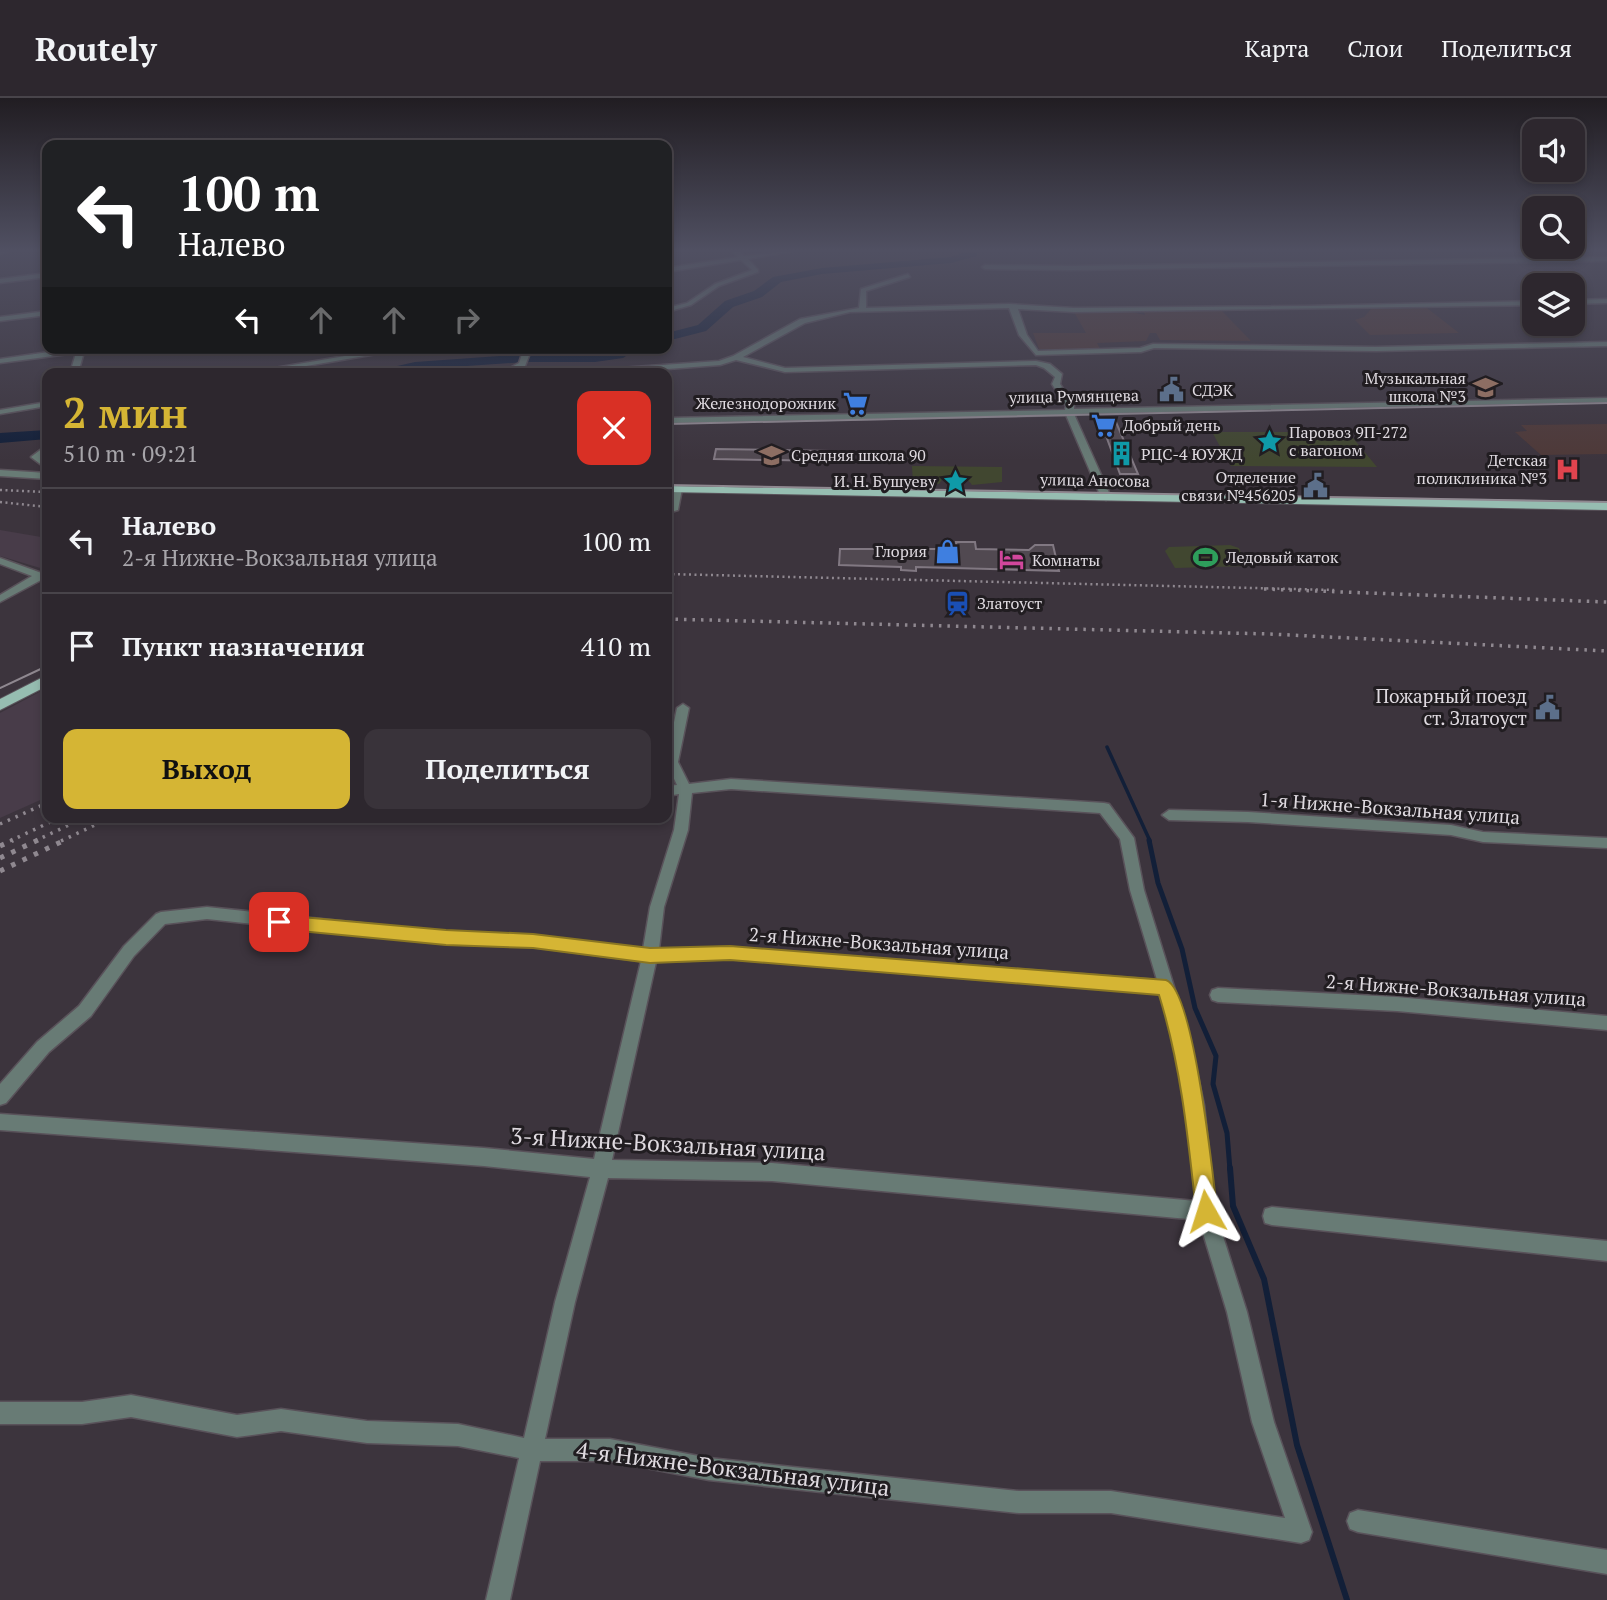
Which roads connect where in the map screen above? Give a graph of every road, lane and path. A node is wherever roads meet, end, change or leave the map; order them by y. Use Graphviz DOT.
graph roads {
  1 [pos="806,321"];
  2 [pos="1019,321"];
  3 [pos="1607,344"];
  4 [pos="50,354"];
  5 [pos="370,354"];
  6 [pos="526,354"];
  7 [pos="736,358"];
  8 [pos="0,361"];
  9 [pos="281,368"];
  10 [pos="514,368"];
  11 [pos="656,368"];
  12 [pos="1607,400"];
  13 [pos="42,405"];
  14 [pos="1070,410"];
  15 [pos="0,411"];
  16 [pos="672,421"];
  17 [pos="0,473"];
  18 [pos="42,475"];
  19 [pos="672,489"];
  20 [pos="1106,497"];
  21 [pos="1607,506"];
  22 [pos="672,510"];
  23 [pos="0,561"];
  24 [pos="42,577"];
  25 [pos="42,578"];
  26 [pos="0,599"];
  27 [pos="42,683"];
  28 [pos="0,705"];
  29 [pos="683,708"];
  30 [pos="686,790"];
  31 [pos="672,791"];
  32 [pos="1169,815"];
  33 [pos="1607,843"];
  34 [pos="650,956"];
  35 [pos="1166,988"];
  36 [pos="1218,995"];
  37 [pos="1607,1023"];
  38 [pos="0,1097"];
  39 [pos="0,1122"];
  40 [pos="601,1169"];
  41 [pos="1206,1211"];
  42 [pos="1272,1216"];
  43 [pos="1607,1251"];
  44 [pos="0,1413"];
  45 [pos="531,1450"];
  46 [pos="1358,1521"];
  47 [pos="1607,1562"];
  48 [pos="498,1600"];
  1 -- 7 [label="street"];
  2 -- 3 [label="street"];
  4 -- 8 [label="street"];
  5 -- 9 [label="street"];
  6 -- 10 [label="street"];
  7 -- 11 [label="street"];
  7 -- 14 [label="street"];
  12 -- 14 [label="street, улица Румянцева"];
  13 -- 15 [label="street"];
  14 -- 16 [label="street, улица Румянцева"];
  14 -- 20 [label="street"];
  17 -- 18 [label="street"];
  19 -- 20 [label="main road, улица Аносова"];
  19 -- 22 [label="street"];
  20 -- 21 [label="main road, улица Аносова"];
  23 -- 24 [label="street"];
  25 -- 26 [label="street"];
  27 -- 28 [label="main road"];
  29 -- 30 [label="street"];
  30 -- 31 [label="street"];
  30 -- 34 [label="street"];
  30 -- 35 [label="street"];
  32 -- 33 [label="street, 1-я Нижне-Вокзальная улица"];
  34 -- 35 [label="street, 2-я Нижне-Вокзальная улица"];
  34 -- 38 [label="street, 2-я Нижне-Вокзальная улица"];
  34 -- 40 [label="street"];
  35 -- 41 [label="street"];
  36 -- 37 [label="street, 2-я Нижне-Вокзальная улица"];
  39 -- 40 [label="street, 3-я Нижне-Вокзальная улица"];
  40 -- 41 [label="street, 3-я Нижне-Вокзальная улица"];
  40 -- 45 [label="street"];
  41 -- 45 [label="street, 4-я Нижне-Вокзальная улица"];
  42 -- 43 [label="street"];
  44 -- 45 [label="street, 4-я Нижне-Вокзальная улица"];
  45 -- 48 [label="street"];
  46 -- 47 [label="street"];
}
